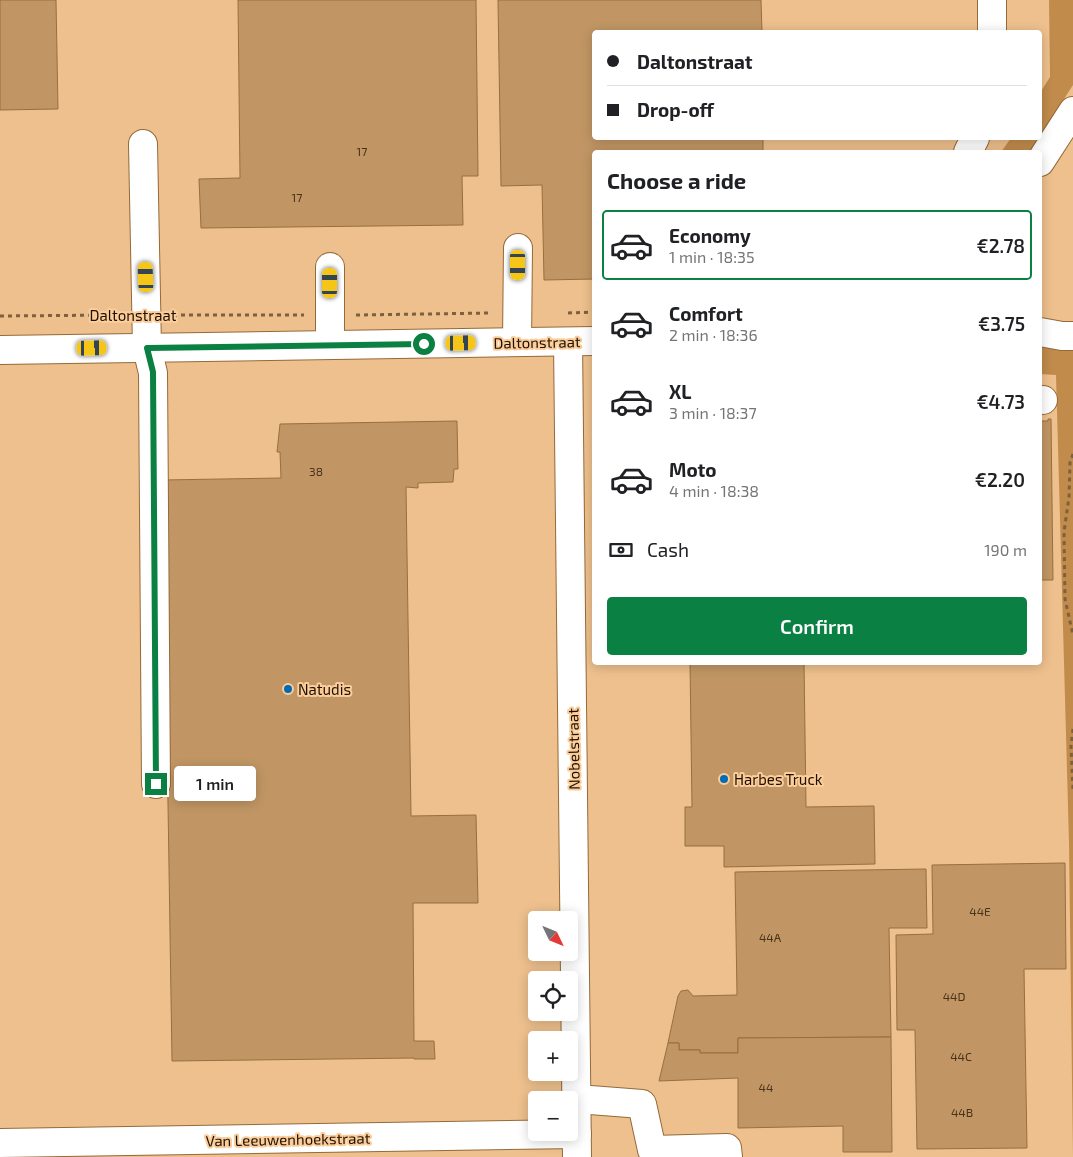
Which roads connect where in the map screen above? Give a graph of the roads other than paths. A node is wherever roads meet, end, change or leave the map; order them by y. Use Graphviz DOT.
graph roads {
  1 [pos="992,0"];
  2 [pos="992,30"];
  3 [pos="1073,111"];
  4 [pos="143,144"];
  5 [pos="1042,159"];
  6 [pos="518,248"];
  7 [pos="330,267"];
  8 [pos="1042,332"];
  9 [pos="1073,336"];
  10 [pos="517,342"];
  11 [pos="582,342"];
  12 [pos="330,345"];
  13 [pos="0,350"];
  14 [pos="150,360"];
  15 [pos="156,784"];
  16 [pos="577,1091"];
  17 [pos="578,1099"];
  18 [pos="0,1143"];
  19 [pos="577,1146"];
  20 [pos="728,1157"];
  1 -- 2 [label="street"];
  3 -- 5 [label="street"];
  4 -- 14 [label="street"];
  6 -- 10 [label="street"];
  7 -- 12 [label="street"];
  8 -- 9 [label="street"];
  10 -- 11 [label="street, Daltonstraat"];
  10 -- 12 [label="street, Daltonstraat"];
  11 -- 16 [label="street, Nobelstraat"];
  12 -- 14 [label="street, Daltonstraat"];
  13 -- 14 [label="street, Daltonstraat"];
  14 -- 15 [label="street"];
  17 -- 20 [label="street"];
  18 -- 19 [label="street, Van Leeuwenhoekstraat"];
}
